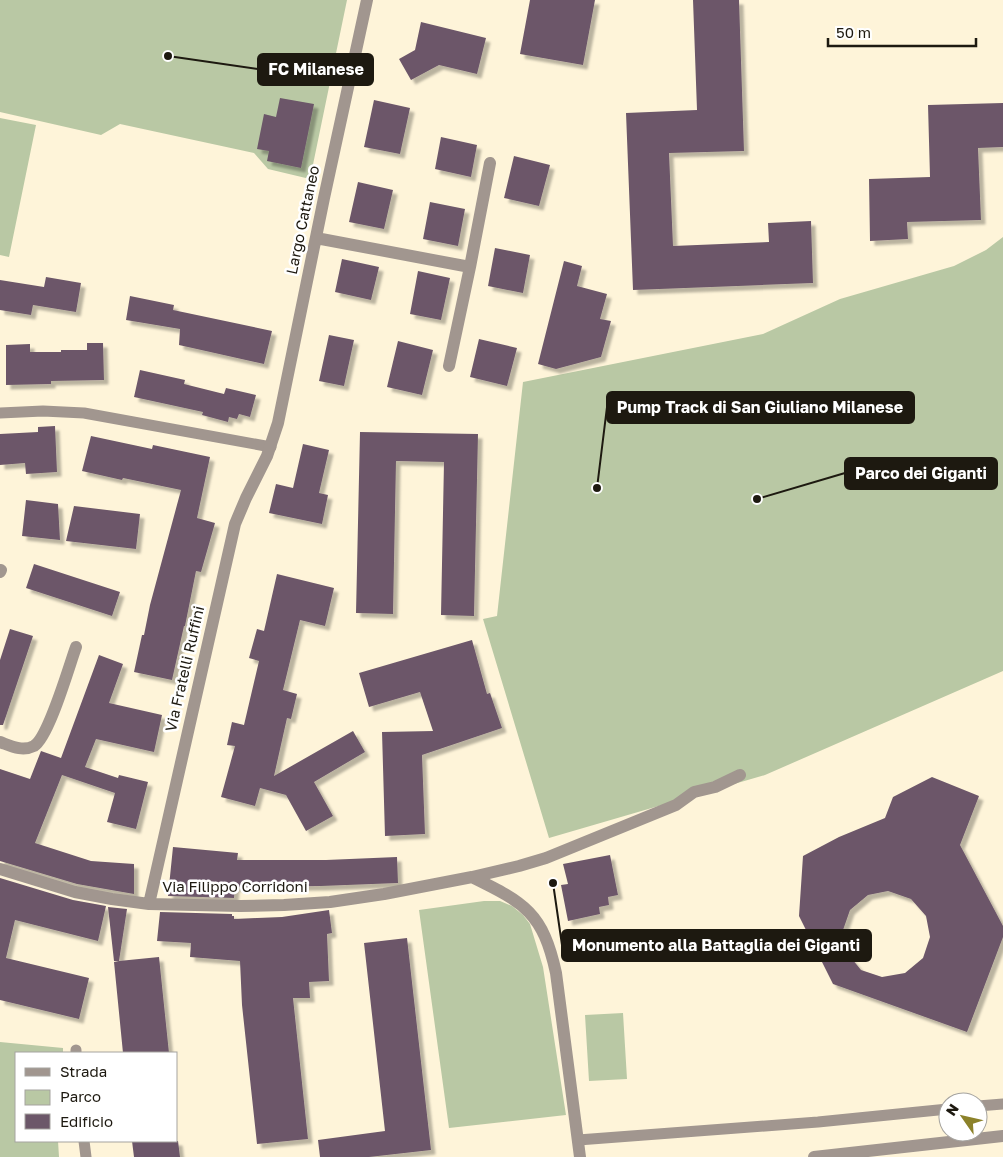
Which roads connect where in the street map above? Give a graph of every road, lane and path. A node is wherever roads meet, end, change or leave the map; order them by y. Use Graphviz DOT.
graph roads {
  1 [pos="367,0"];
  2 [pos="490,163"];
  3 [pos="316,238"];
  4 [pos="470,267"];
  5 [pos="449,366"];
  6 [pos="0,413"];
  7 [pos="271,447"];
  8 [pos="76,646"];
  9 [pos="0,742"];
  10 [pos="740,775"];
  11 [pos="0,868"];
  12 [pos="472,877"];
  13 [pos="149,904"];
  14 [pos="1003,1104"];
  15 [pos="988,1105"];
  16 [pos="938,1110"];
  17 [pos="1003,1136"];
  18 [pos="578,1140"];
  19 [pos="84,1142"];
  20 [pos="86,1157"];
  21 [pos="580,1157"];
  22 [pos="814,1157"];
  1 -- 3 [label="street, Largo Cattaneo"];
  2 -- 4 [label="street"];
  3 -- 4 [label="street"];
  3 -- 7 [label="street, Largo Cattaneo"];
  4 -- 5 [label="street"];
  6 -- 7 [label="lane"];
  7 -- 13 [label="street, Via Fratelli Ruffini"];
  8 -- 9 [label="street"];
  10 -- 12 [label="street, Via Filippo Corridoni"];
  11 -- 13 [label="street, Via Filippo Corridoni"];
  12 -- 13 [label="street, Via Filippo Corridoni"];
  12 -- 18 [label="street"];
  14 -- 15 [label="lane"];
  16 -- 18 [label="lane"];
  17 -- 22 [label="street"];
  18 -- 21 [label="street"];
  19 -- 20 [label="lane"];
}
